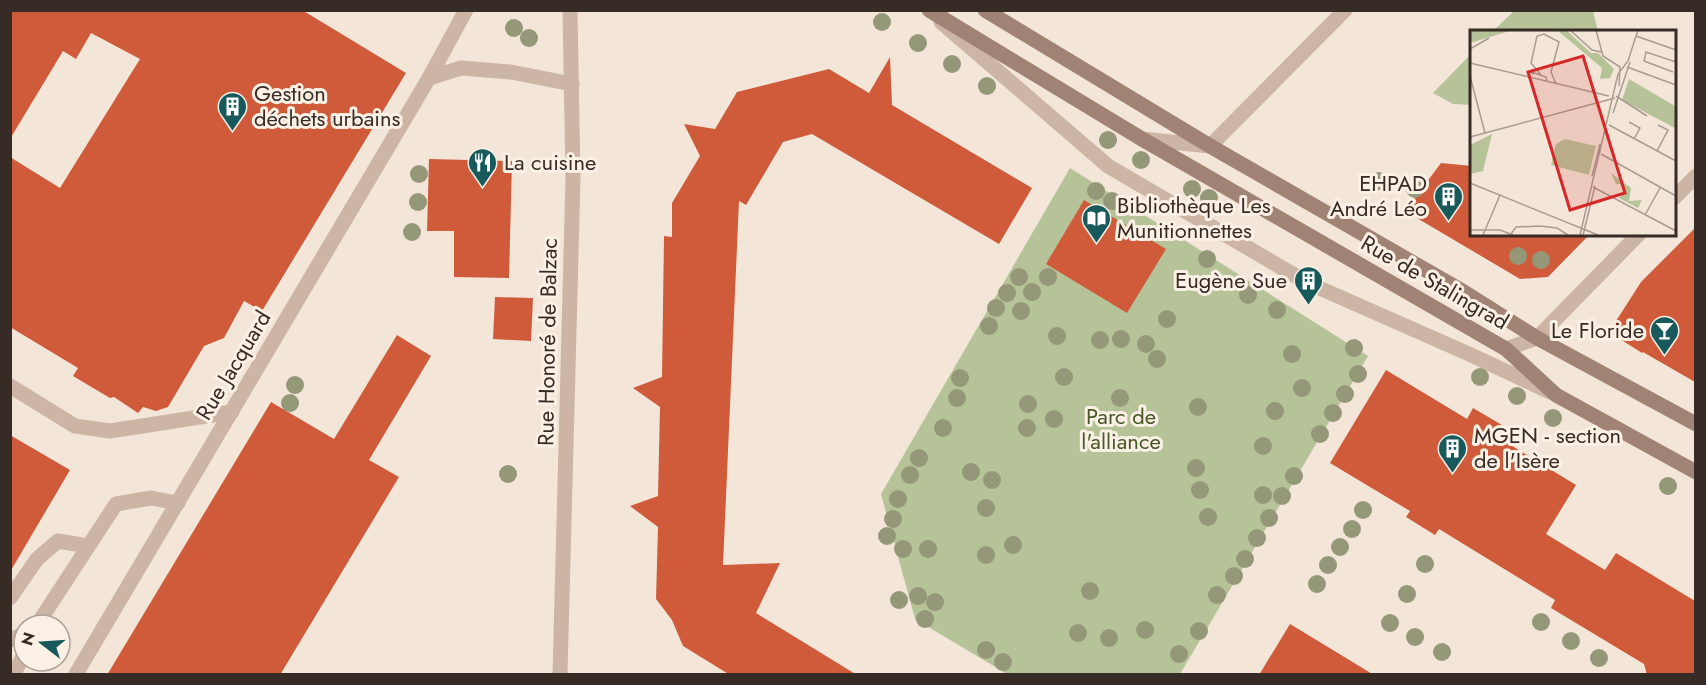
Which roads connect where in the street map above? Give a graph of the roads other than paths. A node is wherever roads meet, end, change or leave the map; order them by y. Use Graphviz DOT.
graph roads {
  1 [pos="466,10"];
  2 [pos="570,10"];
  3 [pos="928,10"];
  4 [pos="985,10"];
  5 [pos="1345,10"];
  6 [pos="429,78"];
  7 [pos="572,84"];
  8 [pos="1142,138"];
  9 [pos="1210,146"];
  10 [pos="1695,176"];
  11 [pos="1676,196"];
  12 [pos="1637,236"];
  13 [pos="1537,338"];
  14 [pos="1506,349"];
  15 [pos="10,386"];
  16 [pos="1556,395"];
  17 [pos="232,412"];
  18 [pos="1695,424"];
  19 [pos="1695,472"];
  20 [pos="178,503"];
  21 [pos="88,546"];
  22 [pos="10,598"];
  23 [pos="45,613"];
  24 [pos="76,675"];
  25 [pos="560,675"];
  1 -- 6 [label="street, Rue Jacquard"];
  2 -- 7 [label="street, Rue Honoré de Balzac"];
  3 -- 8 [label="street, Rue de Stalingrad"];
  3 -- 16 [label="street"];
  4 -- 9 [label="street, Rue de Stalingrad"];
  5 -- 9 [label="street"];
  6 -- 7 [label="street"];
  6 -- 17 [label="street, Rue Jacquard"];
  7 -- 25 [label="street, Rue Honoré de Balzac"];
  8 -- 9 [label="street"];
  8 -- 14 [label="street, Rue de Stalingrad"];
  9 -- 13 [label="street, Rue de Stalingrad"];
  10 -- 11 [label="street"];
  12 -- 13 [label="street"];
  13 -- 14 [label="street"];
  13 -- 18 [label="street, Rue de Stalingrad"];
  14 -- 16 [label="street, Rue de Stalingrad"];
  15 -- 17 [label="street"];
  16 -- 19 [label="street, Rue de Stalingrad"];
  17 -- 20 [label="street, Rue Jacquard"];
  20 -- 21 [label="street"];
  20 -- 24 [label="street, Rue Jacquard"];
  21 -- 22 [label="street"];
  21 -- 23 [label="street"];
}
